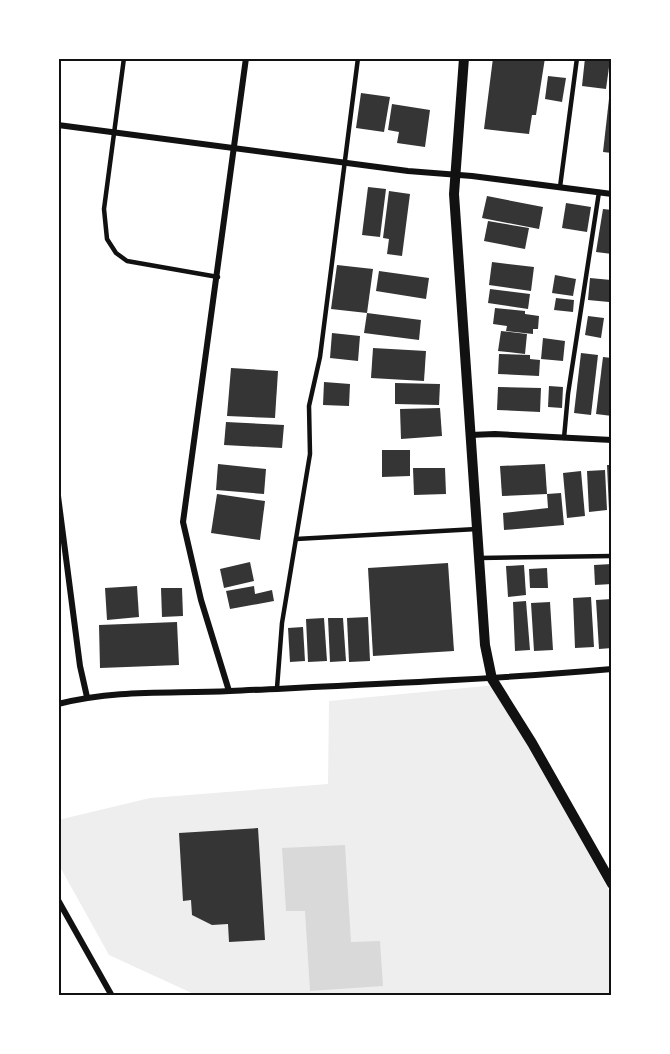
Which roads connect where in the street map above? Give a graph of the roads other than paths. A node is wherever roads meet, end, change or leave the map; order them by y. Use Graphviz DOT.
graph roads {
  1 [pos="124,58"];
  2 [pos="246,58"];
  3 [pos="358,58"];
  4 [pos="464,58"];
  5 [pos="577,58"];
  6 [pos="58,125"];
  7 [pos="115,133"];
  8 [pos="234,149"];
  9 [pos="346,163"];
  10 [pos="455,174"];
  11 [pos="560,187"];
  12 [pos="599,192"];
  13 [pos="612,194"];
  14 [pos="218,277"];
  15 [pos="470,435"];
  16 [pos="564,438"];
  17 [pos="612,440"];
  18 [pos="58,496"];
  19 [pos="477,529"];
  20 [pos="296,539"];
  21 [pos="612,556"];
  22 [pos="479,558"];
  23 [pos="612,669"];
  24 [pos="492,679"];
  25 [pos="277,688"];
  26 [pos="229,691"];
  27 [pos="87,697"];
  28 [pos="58,704"];
  29 [pos="612,884"];
  30 [pos="58,900"];
  31 [pos="112,996"];
  1 -- 7 [label="lane"];
  2 -- 8 [label="street"];
  3 -- 9 [label="lane"];
  4 -- 10 [label="street"];
  5 -- 11 [label="lane"];
  6 -- 7 [label="street"];
  7 -- 8 [label="street"];
  7 -- 14 [label="lane"];
  8 -- 9 [label="street"];
  8 -- 14 [label="street"];
  9 -- 10 [label="street"];
  9 -- 20 [label="lane"];
  10 -- 11 [label="street"];
  10 -- 15 [label="street"];
  11 -- 12 [label="street"];
  12 -- 13 [label="street"];
  12 -- 16 [label="lane"];
  14 -- 26 [label="street"];
  15 -- 16 [label="street"];
  15 -- 19 [label="street"];
  16 -- 17 [label="street"];
  18 -- 27 [label="street"];
  19 -- 20 [label="lane"];
  19 -- 22 [label="street"];
  20 -- 25 [label="lane"];
  21 -- 22 [label="lane"];
  22 -- 24 [label="street"];
  23 -- 24 [label="street"];
  24 -- 25 [label="street"];
  24 -- 29 [label="street"];
  25 -- 26 [label="street"];
  26 -- 27 [label="street"];
  27 -- 28 [label="street"];
  30 -- 31 [label="street"];
}
